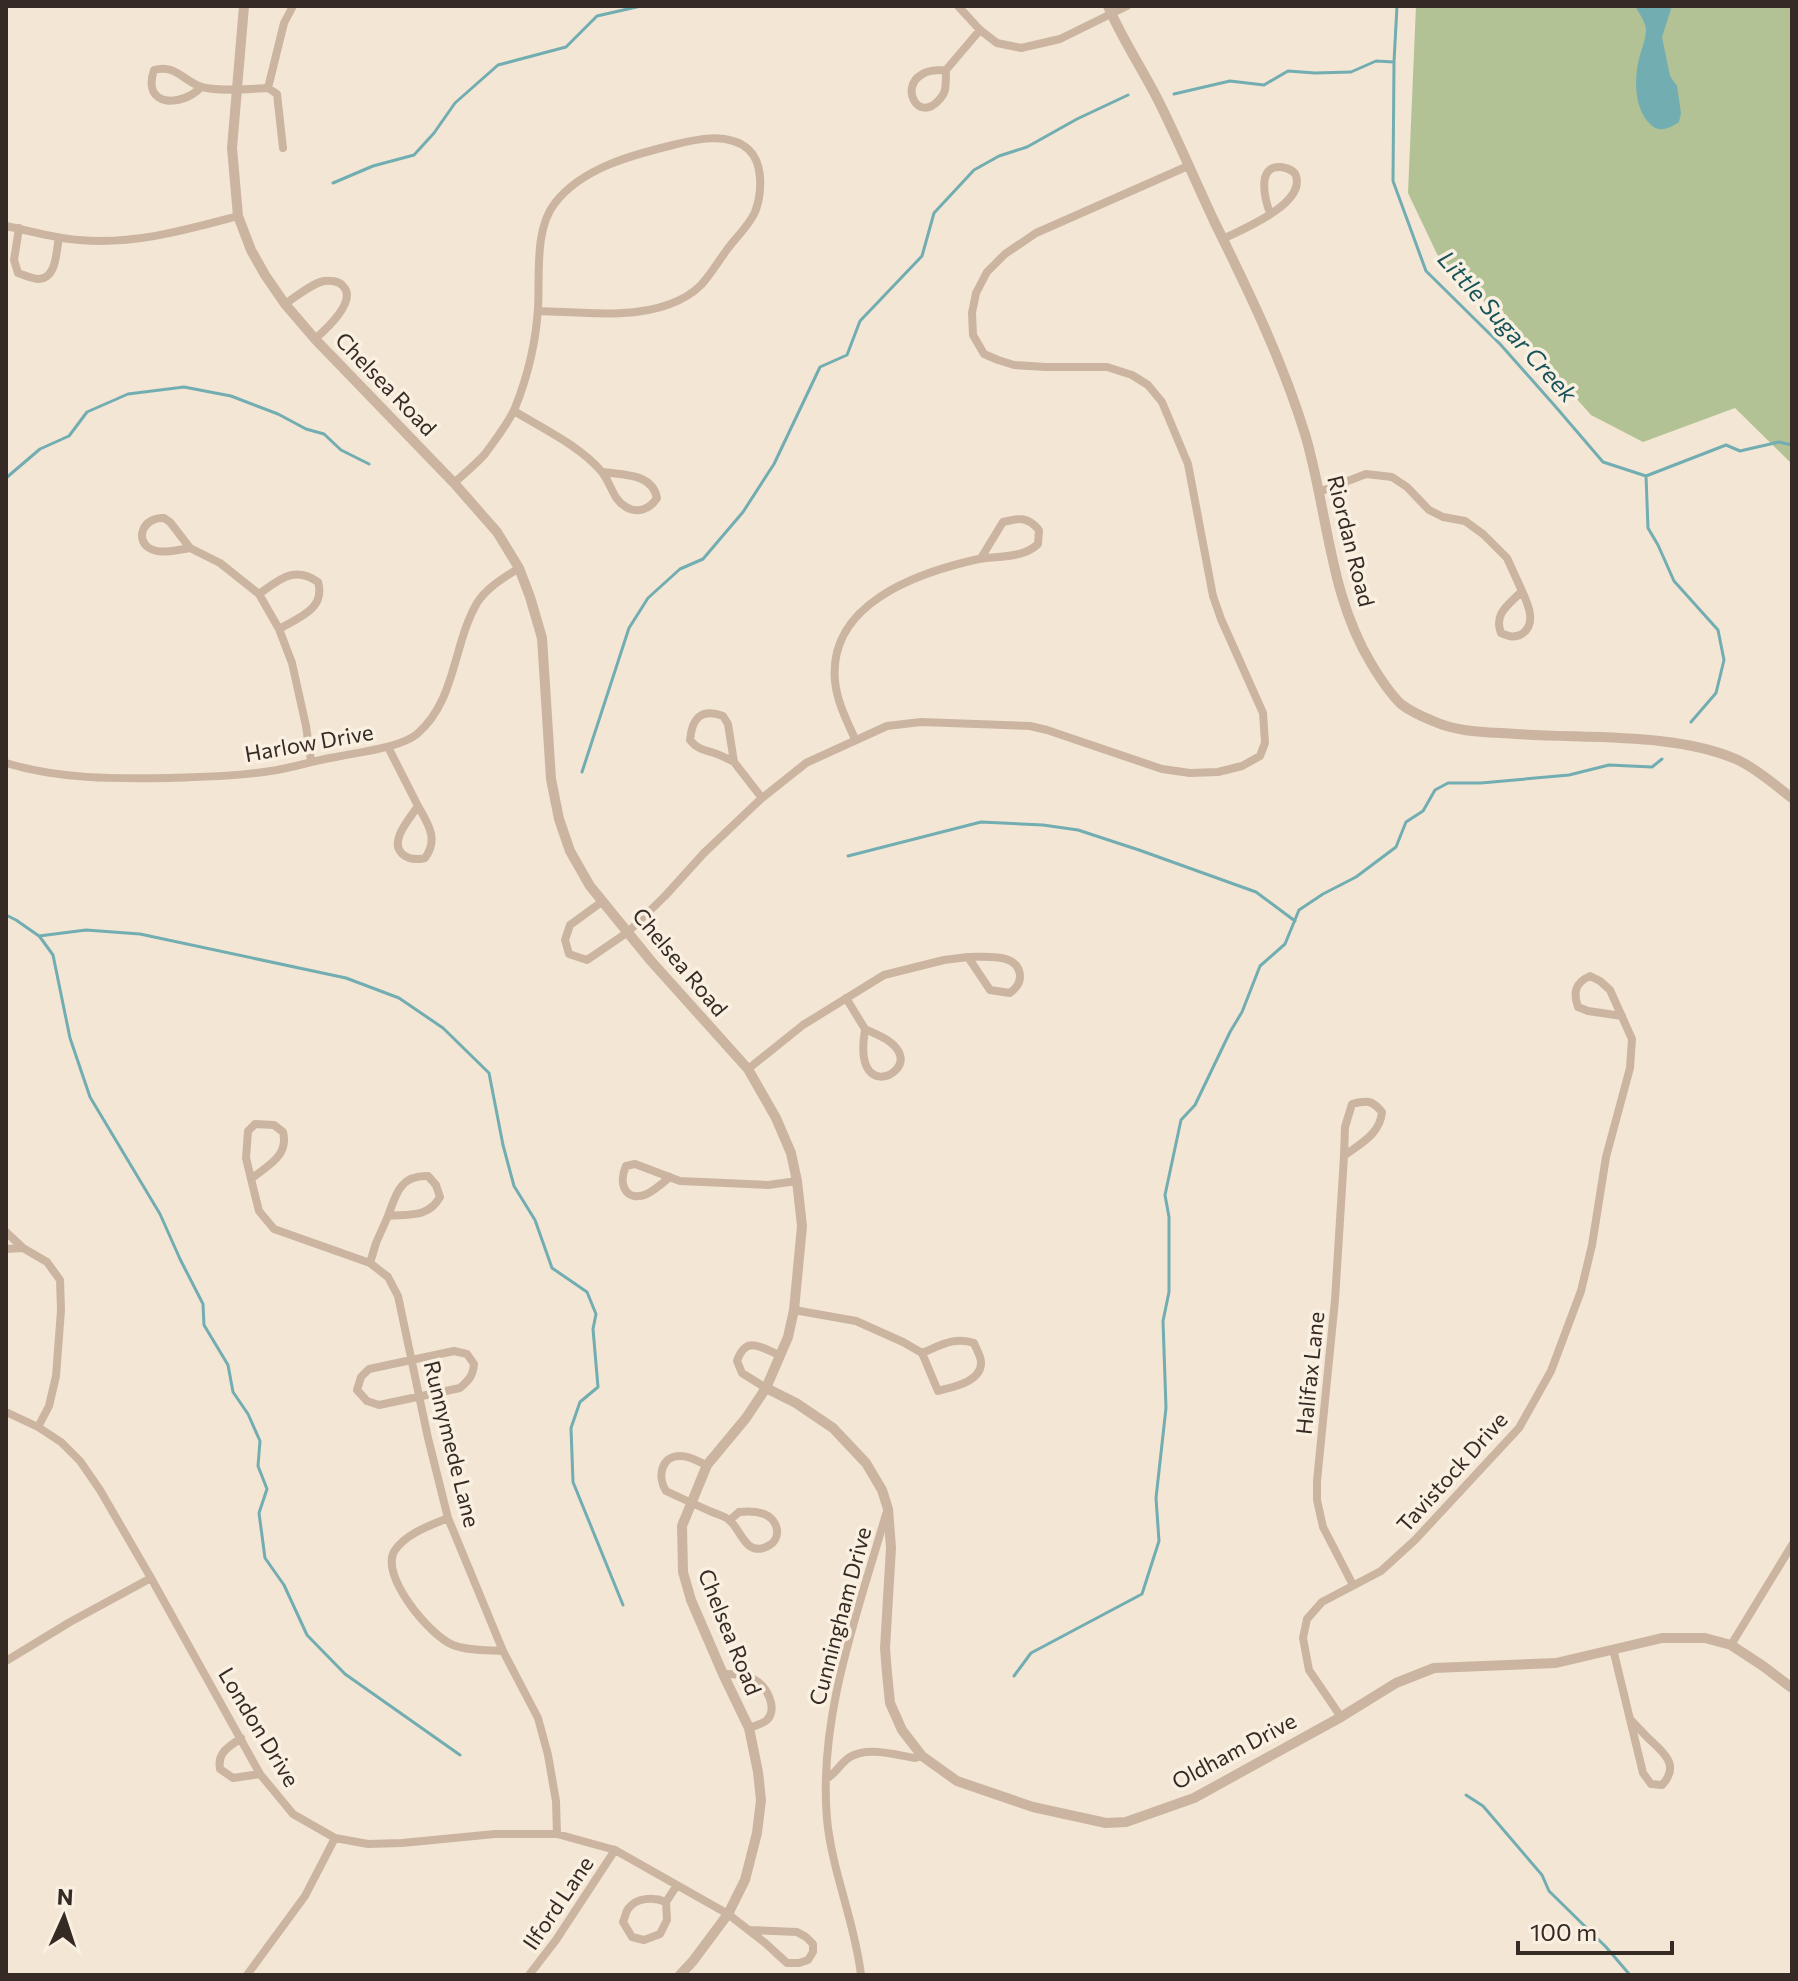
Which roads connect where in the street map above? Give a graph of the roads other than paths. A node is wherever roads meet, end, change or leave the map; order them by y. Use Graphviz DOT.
graph roads {
  1 [pos="244,6"];
  2 [pos="293,6"];
  3 [pos="958,6"];
  4 [pos="1127,6"];
  5 [pos="1109,10"];
  6 [pos="980,30"];
  7 [pos="946,70"];
  8 [pos="201,87"];
  9 [pos="268,88"];
  10 [pos="237,89"];
  11 [pos="283,148"];
  12 [pos="1188,166"];
  13 [pos="1270,213"];
  14 [pos="238,216"];
  15 [pos="6,226"];
  16 [pos="19,228"];
  17 [pos="59,238"];
  18 [pos="1223,239"];
  19 [pos="285,304"];
  20 [pos="538,311"];
  21 [pos="315,339"];
  22 [pos="514,411"];
  23 [pos="603,472"];
  24 [pos="454,483"];
  25 [pos="1319,492"];
  26 [pos="190,548"];
  27 [pos="981,558"];
  28 [pos="519,568"];
  29 [pos="1522,591"];
  30 [pos="259,594"];
  31 [pos="279,629"];
  32 [pos="855,739"];
  33 [pos="388,747"];
  34 [pos="311,761"];
  35 [pos="734,762"];
  36 [pos="6,763"];
  37 [pos="762,798"];
  38 [pos="1792,798"];
  39 [pos="418,806"];
  40 [pos="603,901"];
  41 [pos="628,932"];
  42 [pos="968,957"];
  43 [pos="846,998"];
  44 [pos="1622,1016"];
  45 [pos="865,1029"];
  46 [pos="748,1069"];
  47 [pos="1344,1156"];
  48 [pos="670,1177"];
  49 [pos="251,1179"];
  50 [pos="797,1181"];
  51 [pos="388,1216"];
  52 [pos="6,1232"];
  53 [pos="23,1248"];
  54 [pos="6,1249"];
  55 [pos="370,1263"];
  56 [pos="794,1310"];
  57 [pos="922,1353"];
  58 [pos="779,1355"];
  59 [pos="412,1360"];
  60 [pos="766,1388"];
  61 [pos="420,1397"];
  62 [pos="6,1412"];
  63 [pos="38,1427"];
  64 [pos="707,1465"];
  65 [pos="690,1503"];
  66 [pos="888,1509"];
  67 [pos="448,1518"];
  68 [pos="730,1520"];
  69 [pos="1790,1551"];
  70 [pos="151,1578"];
  71 [pos="1353,1585"];
  72 [pos="1731,1645"];
  73 [pos="1613,1649"];
  74 [pos="503,1651"];
  75 [pos="6,1661"];
  76 [pos="723,1674"];
  77 [pos="1792,1688"];
  78 [pos="1341,1717"];
  79 [pos="1630,1719"];
  80 [pos="749,1728"];
  81 [pos="241,1738"];
  82 [pos="922,1756"];
  83 [pos="260,1774"];
  84 [pos="826,1779"];
  85 [pos="557,1834"];
  86 [pos="335,1838"];
  87 [pos="615,1850"];
  88 [pos="677,1885"];
  89 [pos="666,1902"];
  90 [pos="728,1914"];
  91 [pos="749,1930"];
  92 [pos="247,1975"];
  93 [pos="529,1975"];
  94 [pos="680,1975"];
  95 [pos="861,1975"];
  1 -- 10 [label="street, Chelsea Road"];
  2 -- 9 [label="street"];
  3 -- 6 [label="street"];
  4 -- 5 [label="street"];
  5 -- 6 [label="street"];
  5 -- 12 [label="street, Riordan Road"];
  6 -- 7 [label="street"];
  7 -- 7 [label="street"];
  8 -- 8 [label="street"];
  8 -- 10 [label="street"];
  9 -- 10 [label="street"];
  9 -- 11 [label="street"];
  10 -- 14 [label="street, Chelsea Road"];
  12 -- 18 [label="street, Riordan Road"];
  12 -- 32 [label="street"];
  13 -- 13 [label="street"];
  13 -- 18 [label="street"];
  14 -- 17 [label="street"];
  14 -- 19 [label="street, Chelsea Road"];
  15 -- 16 [label="street"];
  16 -- 17 [label="street"];
  16 -- 17 [label="street"];
  18 -- 25 [label="street, Riordan Road"];
  19 -- 21 [label="street, Chelsea Road"];
  19 -- 21 [label="street"];
  20 -- 20 [label="street"];
  20 -- 22 [label="street"];
  21 -- 24 [label="street, Chelsea Road"];
  22 -- 23 [label="street"];
  22 -- 24 [label="street"];
  23 -- 23 [label="street"];
  24 -- 28 [label="street, Chelsea Road"];
  25 -- 29 [label="street"];
  25 -- 38 [label="street, Riordan Road"];
  26 -- 26 [label="street"];
  26 -- 30 [label="street"];
  27 -- 27 [label="street"];
  27 -- 32 [label="street"];
  28 -- 33 [label="street, Harlow Drive"];
  28 -- 40 [label="street, Chelsea Road"];
  29 -- 29 [label="street"];
  30 -- 31 [label="street"];
  30 -- 31 [label="street"];
  31 -- 34 [label="street"];
  32 -- 37 [label="street"];
  33 -- 34 [label="street, Harlow Drive"];
  33 -- 39 [label="street"];
  34 -- 36 [label="street, Harlow Drive"];
  35 -- 35 [label="street"];
  35 -- 37 [label="street"];
  37 -- 41 [label="street"];
  39 -- 39 [label="street"];
  40 -- 41 [label="street, Chelsea Road"];
  40 -- 41 [label="street"];
  41 -- 46 [label="street, Chelsea Road"];
  42 -- 42 [label="street"];
  42 -- 43 [label="street"];
  43 -- 45 [label="street"];
  43 -- 46 [label="street"];
  44 -- 44 [label="street, Tavistock Drive"];
  44 -- 71 [label="street, Tavistock Drive"];
  45 -- 45 [label="street"];
  46 -- 50 [label="street, Chelsea Road"];
  47 -- 47 [label="street, Halifax Lane"];
  47 -- 71 [label="street, Halifax Lane"];
  48 -- 48 [label="street"];
  48 -- 50 [label="street"];
  49 -- 49 [label="street, Runnymede Lane"];
  49 -- 55 [label="street, Runnymede Lane"];
  50 -- 56 [label="street, Chelsea Road"];
  51 -- 51 [label="street"];
  51 -- 55 [label="street"];
  52 -- 53 [label="street"];
  53 -- 54 [label="street"];
  53 -- 63 [label="street"];
  55 -- 59 [label="street, Runnymede Lane"];
  56 -- 57 [label="street"];
  56 -- 58 [label="street, Chelsea Road"];
  57 -- 57 [label="street"];
  58 -- 60 [label="street, Chelsea Road"];
  58 -- 60 [label="street"];
  59 -- 61 [label="street, Runnymede Lane"];
  59 -- 61 [label="street"];
  59 -- 61 [label="street"];
  60 -- 64 [label="street, Chelsea Road"];
  60 -- 66 [label="street, Oldham Drive"];
  61 -- 67 [label="street, Runnymede Lane"];
  62 -- 63 [label="street, London Drive"];
  63 -- 70 [label="street, London Drive"];
  64 -- 65 [label="street, Chelsea Road"];
  64 -- 65 [label="street"];
  65 -- 68 [label="street"];
  65 -- 76 [label="street, Chelsea Road"];
  66 -- 82 [label="street, Oldham Drive"];
  66 -- 84 [label="street, Cunningham Drive"];
  67 -- 74 [label="street, Runnymede Lane"];
  67 -- 74 [label="street"];
  68 -- 68 [label="street"];
  69 -- 72 [label="street"];
  70 -- 75 [label="street"];
  70 -- 81 [label="street, London Drive"];
  71 -- 78 [label="street, Tavistock Drive"];
  72 -- 73 [label="street, Oldham Drive"];
  72 -- 77 [label="street, Oldham Drive"];
  73 -- 78 [label="street, Oldham Drive"];
  73 -- 79 [label="street"];
  74 -- 85 [label="street, Runnymede Lane"];
  76 -- 80 [label="street, Chelsea Road"];
  76 -- 80 [label="street"];
  78 -- 82 [label="street, Oldham Drive"];
  79 -- 79 [label="street"];
  80 -- 90 [label="street, Chelsea Road"];
  81 -- 83 [label="street, London Drive"];
  81 -- 83 [label="street"];
  82 -- 84 [label="street"];
  83 -- 86 [label="street, London Drive"];
  84 -- 95 [label="street, Cunningham Drive"];
  85 -- 86 [label="street, London Drive"];
  85 -- 87 [label="street, London Drive"];
  86 -- 92 [label="street"];
  87 -- 88 [label="street, London Drive"];
  87 -- 93 [label="street, Ilford Lane"];
  88 -- 89 [label="street"];
  88 -- 90 [label="street, London Drive"];
  89 -- 89 [label="street"];
  90 -- 91 [label="street, London Drive"];
  90 -- 94 [label="street, Chelsea Road"];
  91 -- 91 [label="street, London Drive"];
}
